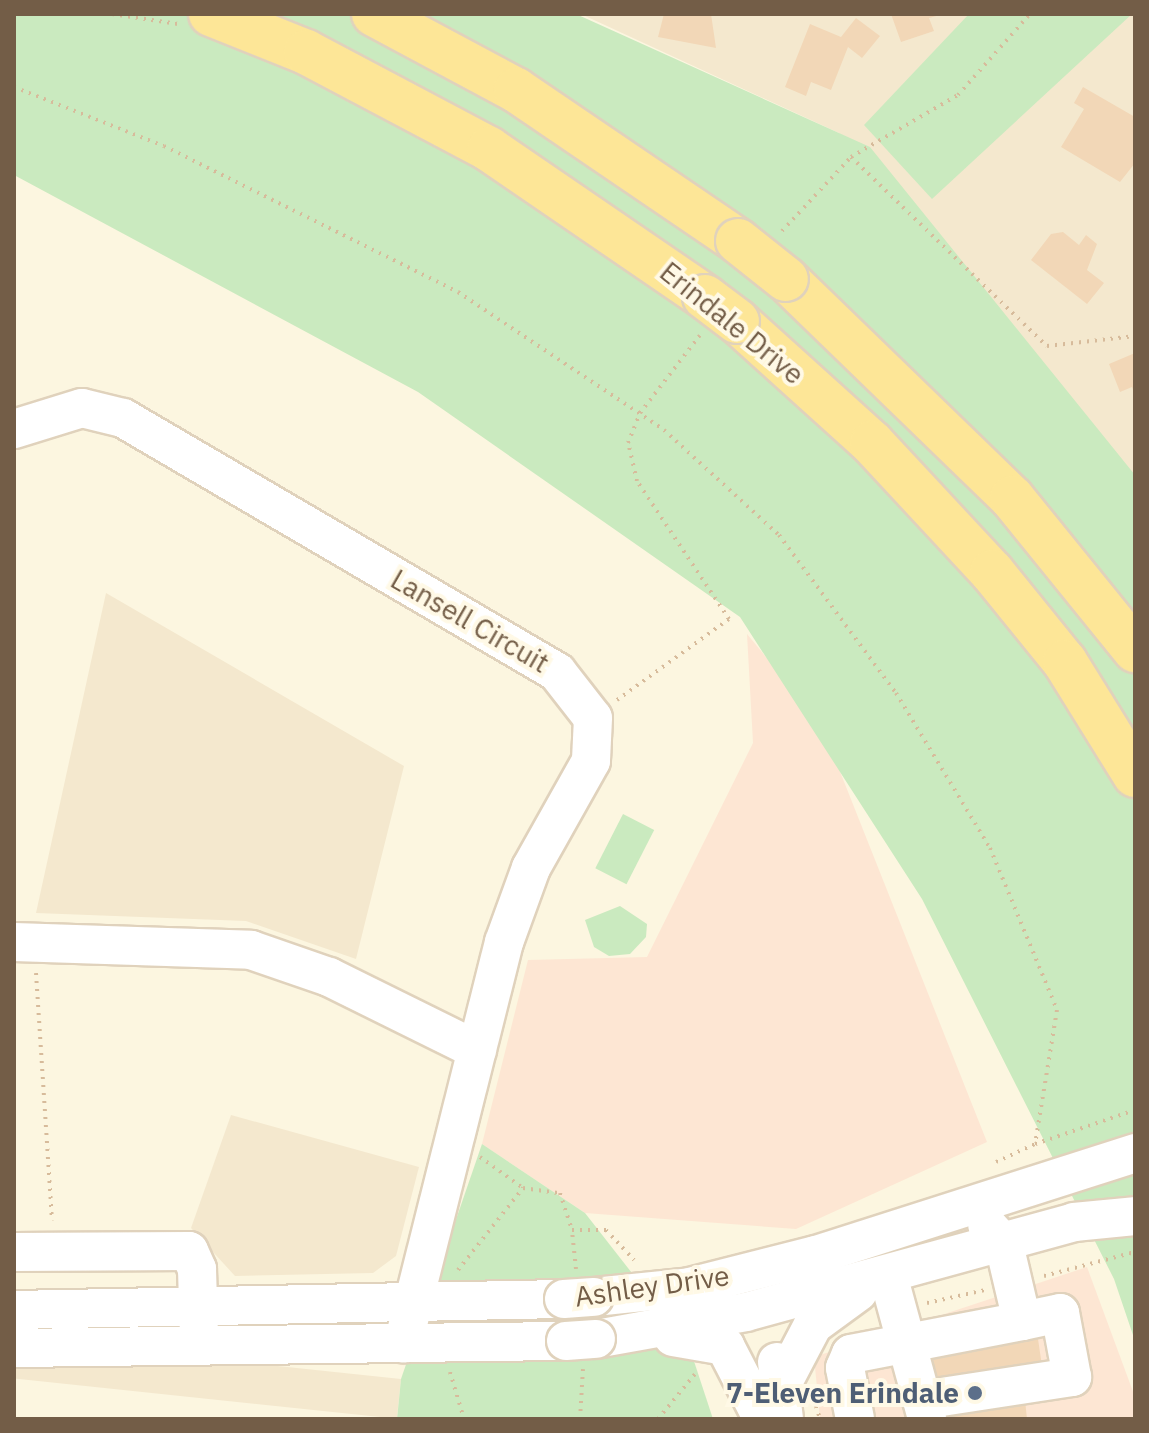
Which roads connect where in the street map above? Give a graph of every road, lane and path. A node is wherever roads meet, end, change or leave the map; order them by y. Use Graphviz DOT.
graph roads {
  1 [pos="211,14"];
  2 [pos="374,14"];
  3 [pos="1030,14"];
  4 [pos="14,87"];
  5 [pos="851,157"];
  6 [pos="766,253"];
  7 [pos="717,313"];
  8 [pos="1135,336"];
  9 [pos="640,413"];
  10 [pos="14,429"];
  11 [pos="1135,650"];
  12 [pos="593,718"];
  13 [pos="1135,775"];
  14 [pos="24,942"];
  15 [pos="477,1050"];
  16 [pos="1135,1110"];
  17 [pos="458,1123"];
  18 [pos="1135,1153"];
  19 [pos="523,1188"];
  20 [pos="969,1205"];
  21 [pos="1135,1216"];
  22 [pos="572,1230"];
  23 [pos="1004,1244"];
  24 [pos="14,1252"];
  25 [pos="54,1252"];
  26 [pos="1135,1252"];
  27 [pos="1087,1267"];
  28 [pos="754,1271"];
  29 [pos="885,1276"];
  30 [pos="415,1298"];
  31 [pos="758,1309"];
  32 [pos="14,1310"];
  33 [pos="1022,1321"];
  34 [pos="199,1329"];
  35 [pos="597,1337"];
  36 [pos="906,1341"];
  37 [pos="403,1343"];
  38 [pos="14,1348"];
  39 [pos="701,1365"];
  40 [pos="770,1408"];
  41 [pos="920,1413"];
  42 [pos="658,1419"];
  43 [pos="855,1419"];
  1 -- 7 [label="main road, Erindale Drive"];
  2 -- 6 [label="main road"];
  3 -- 5 [label="path"];
  4 -- 9 [label="path"];
  5 -- 6 [label="path"];
  5 -- 8 [label="path"];
  6 -- 11 [label="main road"];
  7 -- 9 [label="path"];
  7 -- 13 [label="main road, Erindale Drive"];
  9 -- 12 [label="path"];
  9 -- 16 [label="path"];
  10 -- 12 [label="street, Lansell Circuit"];
  12 -- 15 [label="street"];
  14 -- 15 [label="street"];
  14 -- 25 [label="path"];
  15 -- 17 [label="street"];
  17 -- 19 [label="path"];
  17 -- 30 [label="street"];
  18 -- 20 [label="street, Ashley Drive"];
  19 -- 22 [label="path"];
  19 -- 30 [label="path"];
  20 -- 23 [label="street"];
  20 -- 28 [label="street, Ashley Drive"];
  21 -- 23 [label="street, Ashley Drive"];
  23 -- 29 [label="street, Ashley Drive"];
  23 -- 33 [label="street"];
  24 -- 25 [label="street"];
  25 -- 34 [label="street"];
  26 -- 27 [label="path"];
  28 -- 30 [label="street, Ashley Drive"];
  28 -- 31 [label="street"];
  29 -- 31 [label="street, Ashley Drive"];
  29 -- 36 [label="street"];
  29 -- 40 [label="street"];
  30 -- 34 [label="street, Ashley Drive"];
  30 -- 37 [label="street"];
  31 -- 35 [label="street, Ashley Drive"];
  31 -- 40 [label="street"];
  32 -- 34 [label="street, Ashley Drive"];
  33 -- 36 [label="street"];
  33 -- 41 [label="street"];
  34 -- 37 [label="street, Ashley Drive"];
  34 -- 38 [label="street, Ashley Drive"];
  35 -- 37 [label="street, Ashley Drive"];
  35 -- 40 [label="street"];
  36 -- 41 [label="street"];
  36 -- 43 [label="street"];
  39 -- 42 [label="path"];
}
